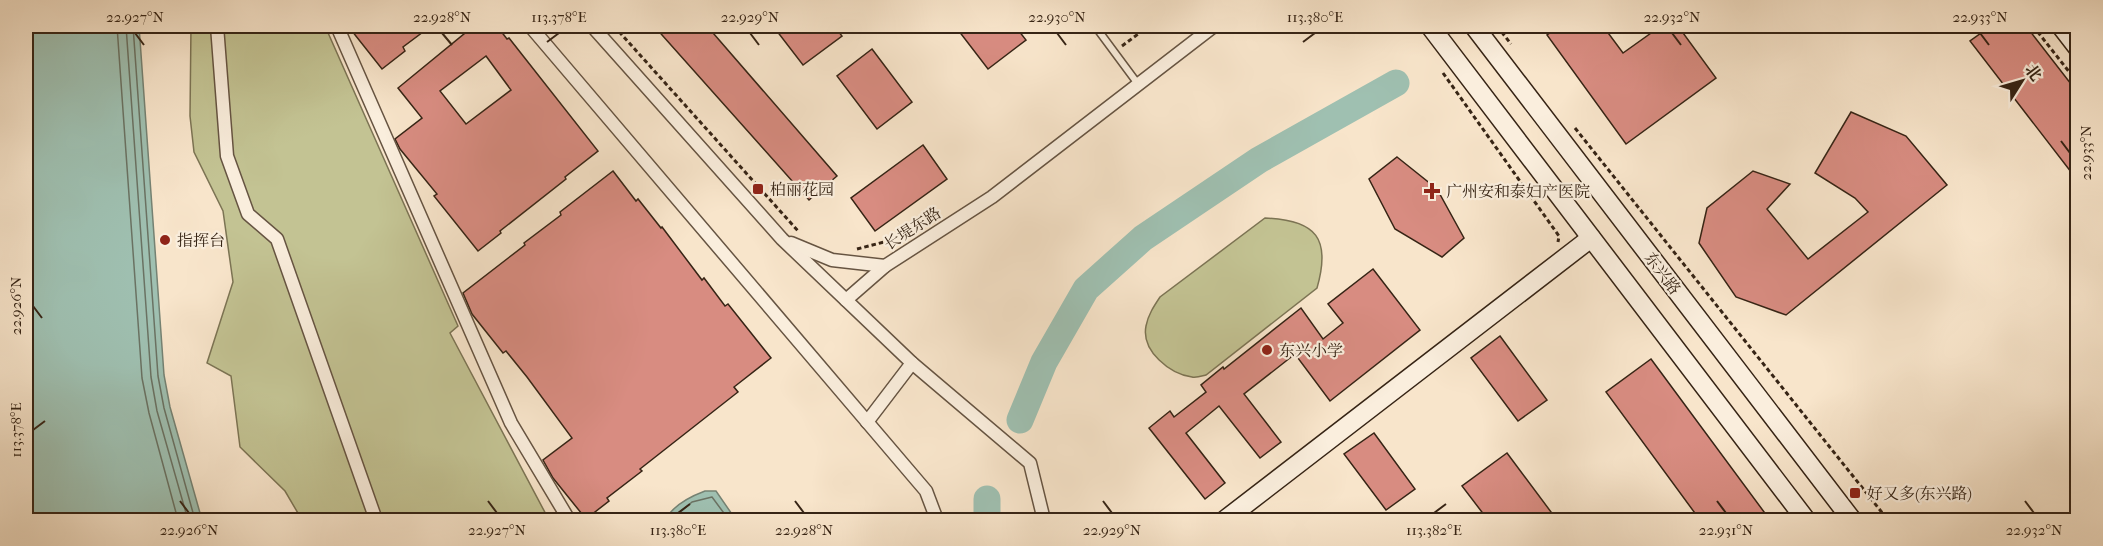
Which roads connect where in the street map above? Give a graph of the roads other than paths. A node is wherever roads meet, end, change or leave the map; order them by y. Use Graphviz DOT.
graph roads {
  1 [pos="217,26"];
  2 [pos="337,26"];
  3 [pos="530,26"];
  4 [pos="592,26"];
  5 [pos="1095,26"];
  6 [pos="1214,26"];
  7 [pos="1474,26"];
  8 [pos="2061,26"];
  9 [pos="1424,31"];
  10 [pos="2078,48"];
  11 [pos="1138,84"];
  12 [pos="1591,238"];
  13 [pos="782,239"];
  14 [pos="885,266"];
  15 [pos="846,300"];
  16 [pos="912,363"];
  17 [pos="867,422"];
  18 [pos="376,520"];
  19 [pos="569,520"];
  20 [pos="937,520"];
  21 [pos="1044,520"];
  22 [pos="1225,520"];
  23 [pos="1806,520"];
  24 [pos="1852,520"];
  1 -- 18 [label="street"];
  2 -- 19 [label="street"];
  3 -- 17 [label="street"];
  4 -- 13 [label="street, 长堤东路"];
  5 -- 11 [label="lane"];
  6 -- 11 [label="street, 长堤东路"];
  7 -- 24 [label="main road, 东兴路"];
  8 -- 10 [label="main road"];
  9 -- 12 [label="main road"];
  11 -- 14 [label="street, 长堤东路"];
  12 -- 22 [label="main road"];
  12 -- 23 [label="main road"];
  13 -- 14 [label="street, 长堤东路"];
  13 -- 15 [label="street"];
  14 -- 15 [label="street"];
  15 -- 16 [label="street"];
  16 -- 17 [label="street"];
  16 -- 21 [label="street"];
  17 -- 20 [label="street"];
}
